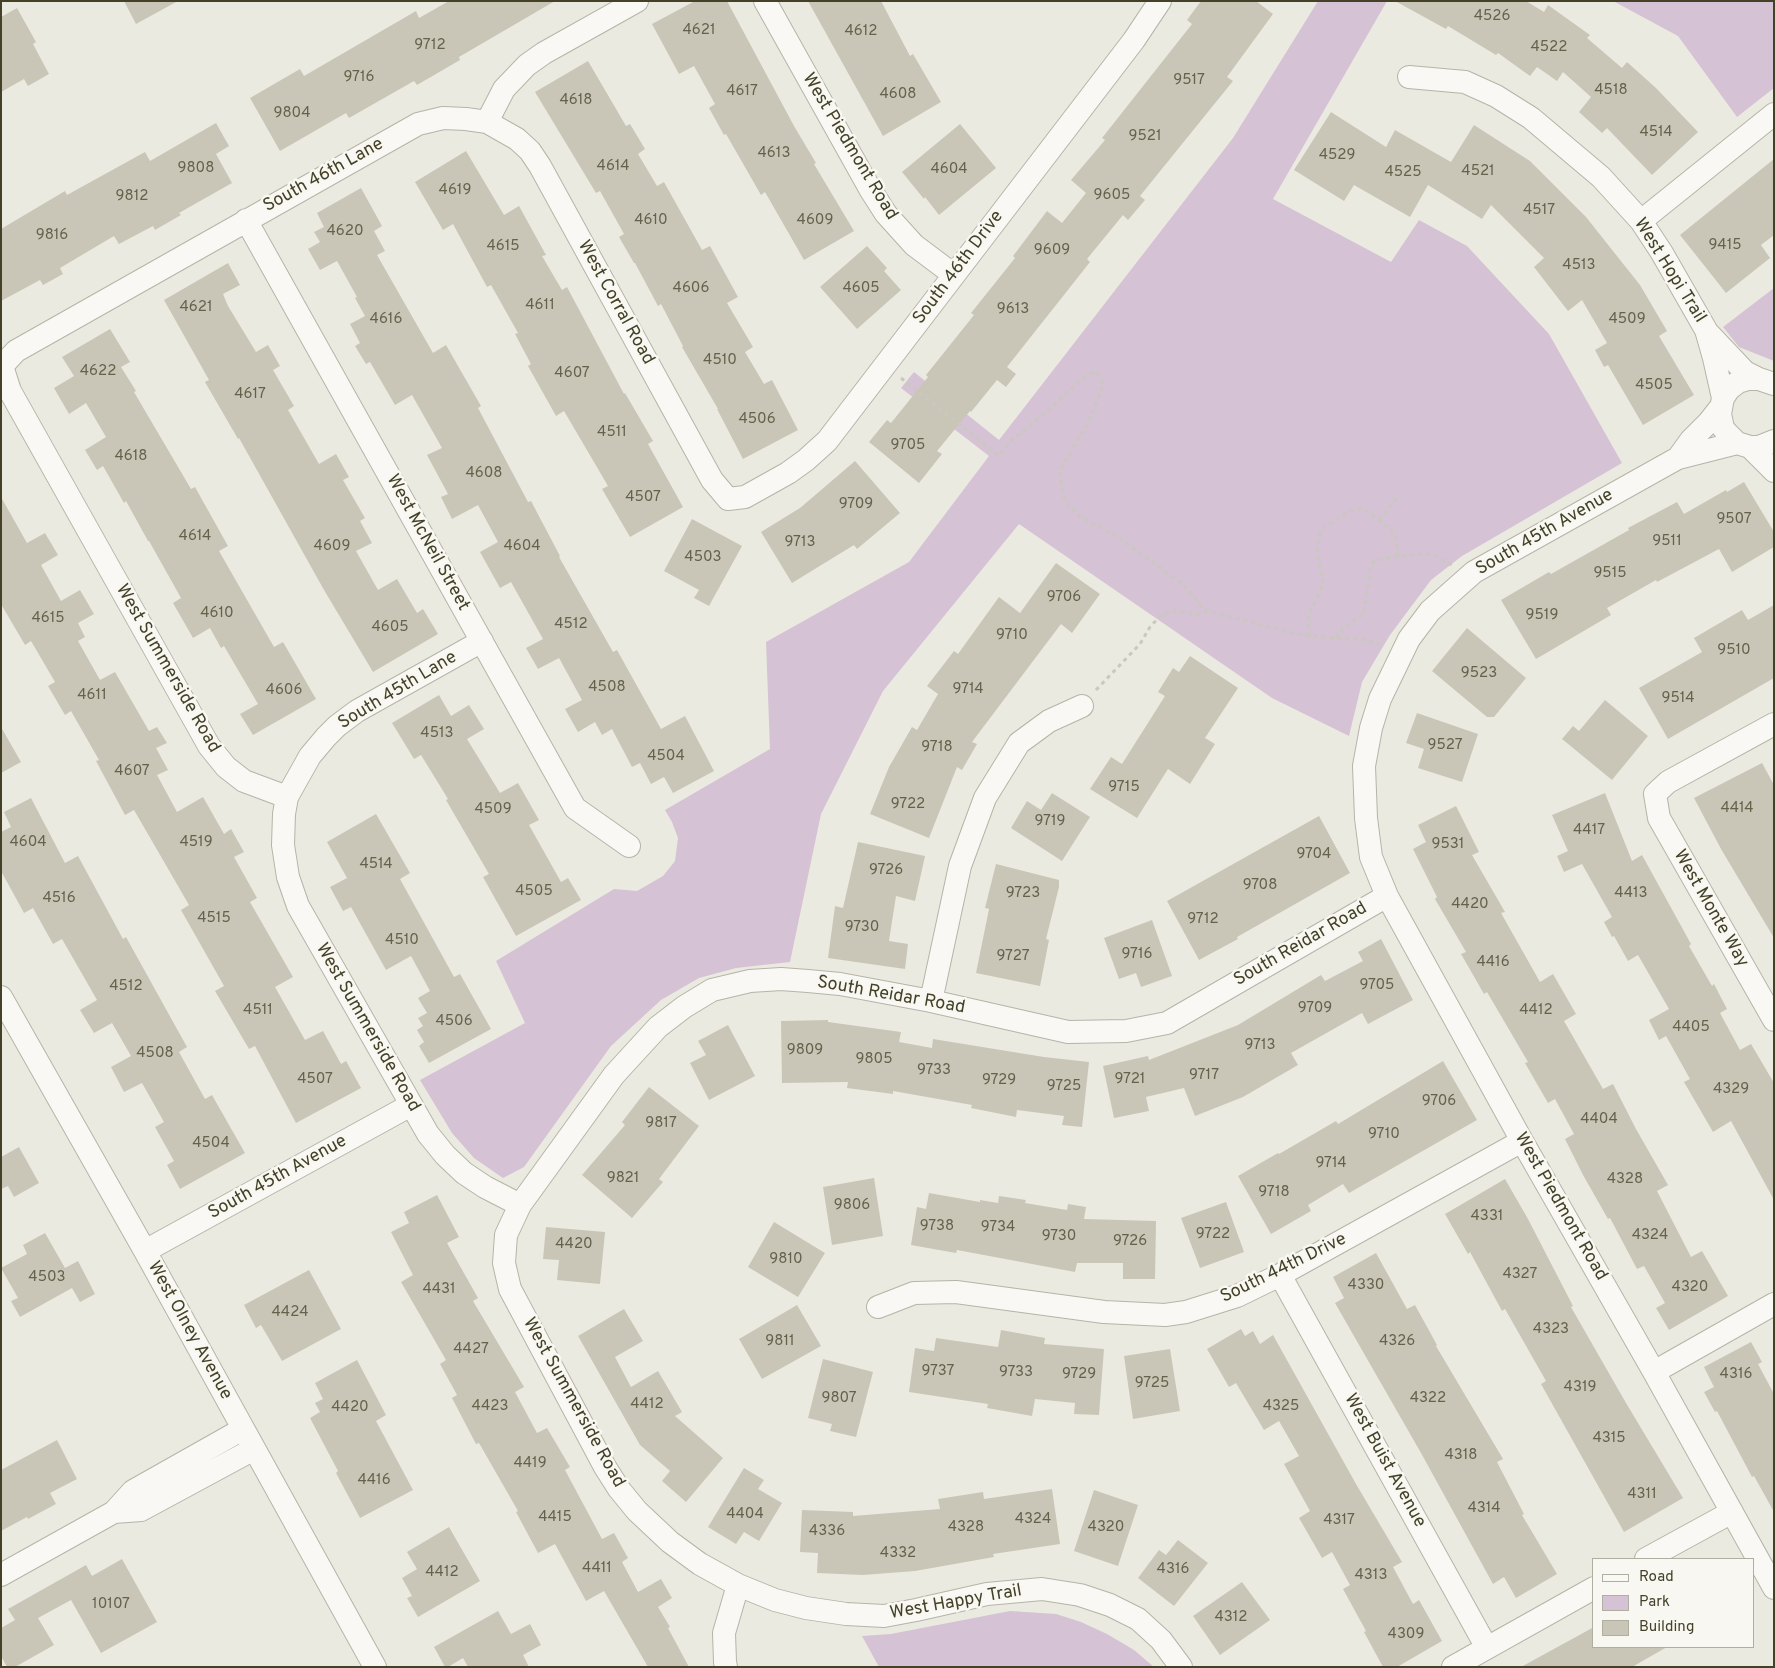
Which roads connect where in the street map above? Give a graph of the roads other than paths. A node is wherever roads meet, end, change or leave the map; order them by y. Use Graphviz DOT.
graph roads {
  1 [pos="637,1"];
  2 [pos="765,1"];
  3 [pos="1160,1"];
  4 [pos="1409,77"];
  5 [pos="1774,114"];
  6 [pos="486,122"];
  7 [pos="246,220"];
  8 [pos="1641,221"];
  9 [pos="954,274"];
  10 [pos="1706,330"];
  11 [pos="2,366"];
  12 [pos="1768,381"];
  13 [pos="1722,403"];
  14 [pos="1774,441"];
  15 [pos="1744,445"];
  16 [pos="1678,458"];
  17 [pos="1774,471"];
  18 [pos="728,500"];
  19 [pos="482,641"];
  20 [pos="1082,706"];
  21 [pos="1774,724"];
  22 [pos="286,797"];
  23 [pos="1366,818"];
  24 [pos="629,846"];
  25 [pos="1387,896"];
  26 [pos="1,997"];
  27 [pos="931,1002"];
  28 [pos="1774,1020"];
  29 [pos="412,1105"];
  30 [pos="1522,1141"];
  31 [pos="520,1205"];
  32 [pos="145,1251"];
  33 [pos="504,1263"];
  34 [pos="1280,1275"];
  35 [pos="1774,1304"];
  36 [pos="878,1307"];
  37 [pos="1654,1372"];
  38 [pos="243,1429"];
  39 [pos="254,1449"];
  40 [pos="172,1468"];
  41 [pos="182,1488"];
  42 [pos="114,1512"];
  43 [pos="1732,1512"];
  44 [pos="1648,1558"];
  45 [pos="1,1575"];
  46 [pos="738,1585"];
  47 [pos="1774,1588"];
  48 [pos="1592,1589"];
  49 [pos="1487,1648"];
  50 [pos="375,1667"];
  51 [pos="726,1667"];
  52 [pos="1180,1667"];
  53 [pos="1454,1667"];
  1 -- 6 [label="street"];
  2 -- 9 [label="street, West Piedmont Road"];
  3 -- 9 [label="street, South 46th Drive"];
  4 -- 8 [label="street, West Hopi Trail"];
  5 -- 8 [label="street"];
  6 -- 7 [label="street, South 46th Lane"];
  6 -- 18 [label="street, West Corral Road"];
  7 -- 11 [label="street, South 46th Lane"];
  7 -- 19 [label="street, West McNeil Street"];
  8 -- 10 [label="street, West Hopi Trail"];
  9 -- 18 [label="street, South 46th Drive"];
  10 -- 12 [label="street, West Hopi Trail"];
  10 -- 13 [label="street, West Hopi Trail"];
  11 -- 22 [label="street, West Summerside Road"];
  12 -- 13 [label="street, West Hopi Trail"];
  13 -- 15 [label="street, West Hopi Trail"];
  13 -- 16 [label="street, South 45th Avenue"];
  14 -- 15 [label="street"];
  15 -- 16 [label="street, South 45th Avenue"];
  15 -- 17 [label="street, West Hopi Trail"];
  16 -- 23 [label="street, South 45th Avenue"];
  19 -- 22 [label="street, South 45th Lane"];
  19 -- 24 [label="street, West McNeil Street"];
  20 -- 27 [label="street"];
  21 -- 28 [label="street, West Monte Way"];
  22 -- 29 [label="street, West Summerside Road"];
  23 -- 25 [label="street, West Piedmont Road"];
  25 -- 27 [label="street, South Reidar Road"];
  25 -- 30 [label="street, West Piedmont Road"];
  26 -- 32 [label="street, West Olney Avenue"];
  27 -- 31 [label="street, South Reidar Road"];
  29 -- 31 [label="street, West Summerside Road"];
  29 -- 32 [label="street, South 45th Avenue"];
  30 -- 34 [label="street, South 44th Drive"];
  30 -- 37 [label="street, West Piedmont Road"];
  31 -- 33 [label="street, South Reidar Road"];
  32 -- 38 [label="street, West Olney Avenue"];
  33 -- 46 [label="street, West Summerside Road"];
  34 -- 36 [label="street, South 44th Drive"];
  34 -- 49 [label="street, West Buist Avenue"];
  35 -- 37 [label="street"];
  37 -- 43 [label="street, West Piedmont Road"];
  38 -- 39 [label="street, West Olney Avenue"];
  38 -- 40 [label="street"];
  39 -- 41 [label="street"];
  39 -- 50 [label="street, West Olney Avenue"];
  40 -- 41 [label="street"];
  40 -- 42 [label="street"];
  41 -- 42 [label="street"];
  42 -- 45 [label="street"];
  43 -- 44 [label="street"];
  43 -- 47 [label="street, West Piedmont Road"];
  46 -- 51 [label="street"];
  46 -- 52 [label="street, West Happy Trail"];
  48 -- 49 [label="street"];
  49 -- 53 [label="street"];
}
